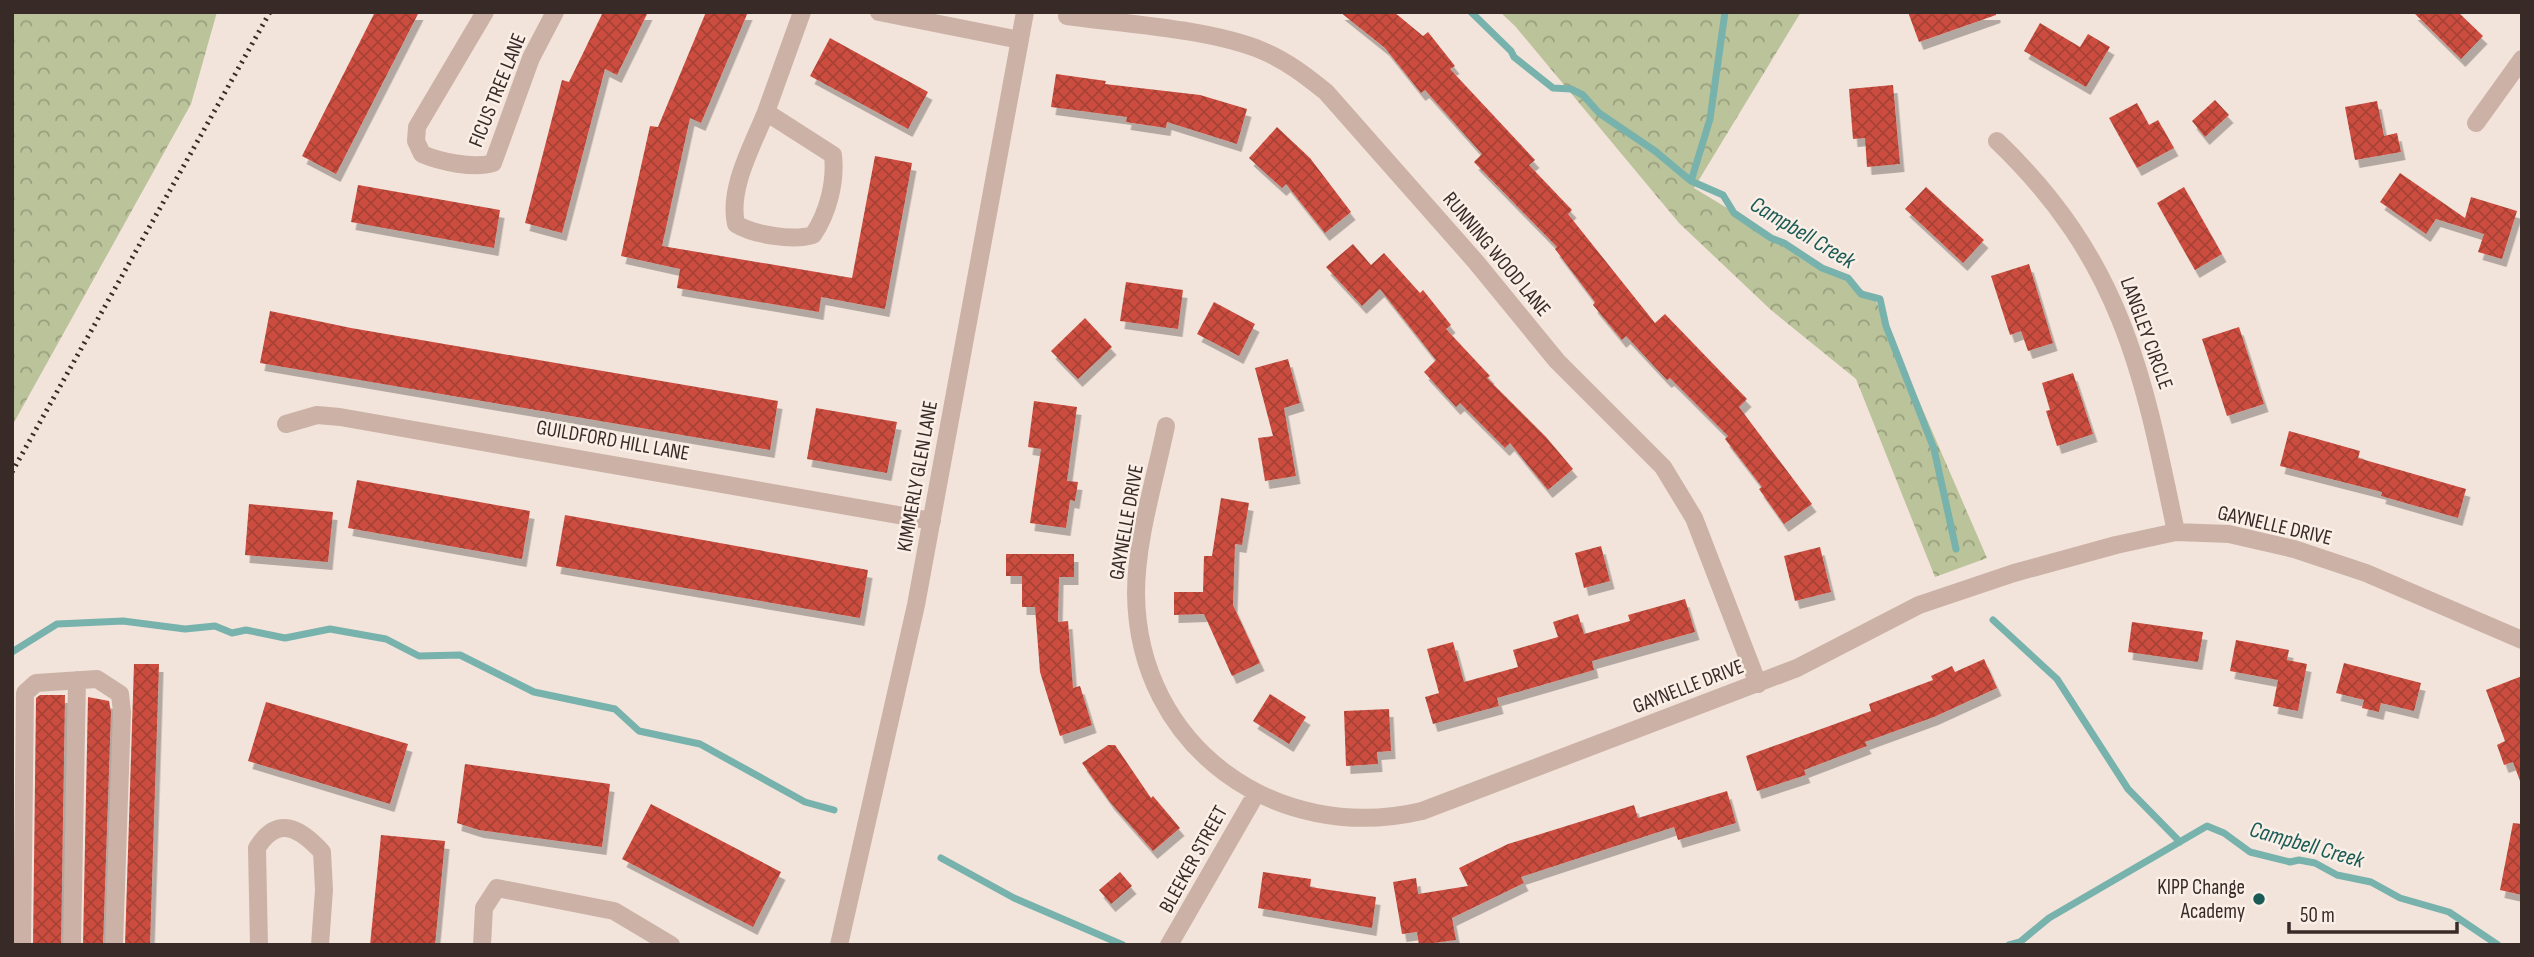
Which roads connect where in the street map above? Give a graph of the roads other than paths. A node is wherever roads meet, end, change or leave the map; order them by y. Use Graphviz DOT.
graph roads {
  1 [pos="485,12"];
  2 [pos="555,12"];
  3 [pos="802,12"];
  4 [pos="879,12"];
  5 [pos="1025,12"];
  6 [pos="1067,16"];
  7 [pos="1020,40"];
  8 [pos="2522,59"];
  9 [pos="766,112"];
  10 [pos="2476,123"];
  11 [pos="1997,141"];
  12 [pos="286,424"];
  13 [pos="1166,426"];
  14 [pos="932,521"];
  15 [pos="2176,532"];
  16 [pos="2522,640"];
  17 [pos="77,680"];
  18 [pos="1758,684"];
  19 [pos="19,695"];
  20 [pos="1256,794"];
  21 [pos="22,945"];
  22 [pos="72,945"];
  23 [pos="114,945"];
  24 [pos="260,945"];
  25 [pos="320,945"];
  26 [pos="482,945"];
  27 [pos="671,945"];
  28 [pos="839,945"];
  29 [pos="1169,945"];
  1 -- 2 [label="street, FICUS TREE LANE"];
  3 -- 9 [label="street"];
  4 -- 7 [label="street"];
  5 -- 7 [label="street, KIMMERLY GLEN LANE"];
  6 -- 18 [label="street, RUNNING WOOD LANE"];
  7 -- 14 [label="street, KIMMERLY GLEN LANE"];
  8 -- 10 [label="street"];
  9 -- 9 [label="street"];
  11 -- 15 [label="street, LANGLEY CIRCLE"];
  12 -- 14 [label="street, GUILDFORD HILL LANE"];
  13 -- 20 [label="street, GAYNELLE DRIVE"];
  14 -- 28 [label="street, KIMMERLY GLEN LANE"];
  15 -- 16 [label="street, GAYNELLE DRIVE"];
  15 -- 18 [label="street, GAYNELLE DRIVE"];
  17 -- 19 [label="street"];
  17 -- 22 [label="street"];
  17 -- 23 [label="street"];
  18 -- 20 [label="street, GAYNELLE DRIVE"];
  19 -- 21 [label="street"];
  20 -- 29 [label="street, BLEEKER STREET"];
  24 -- 25 [label="street"];
  26 -- 27 [label="street"];
}
